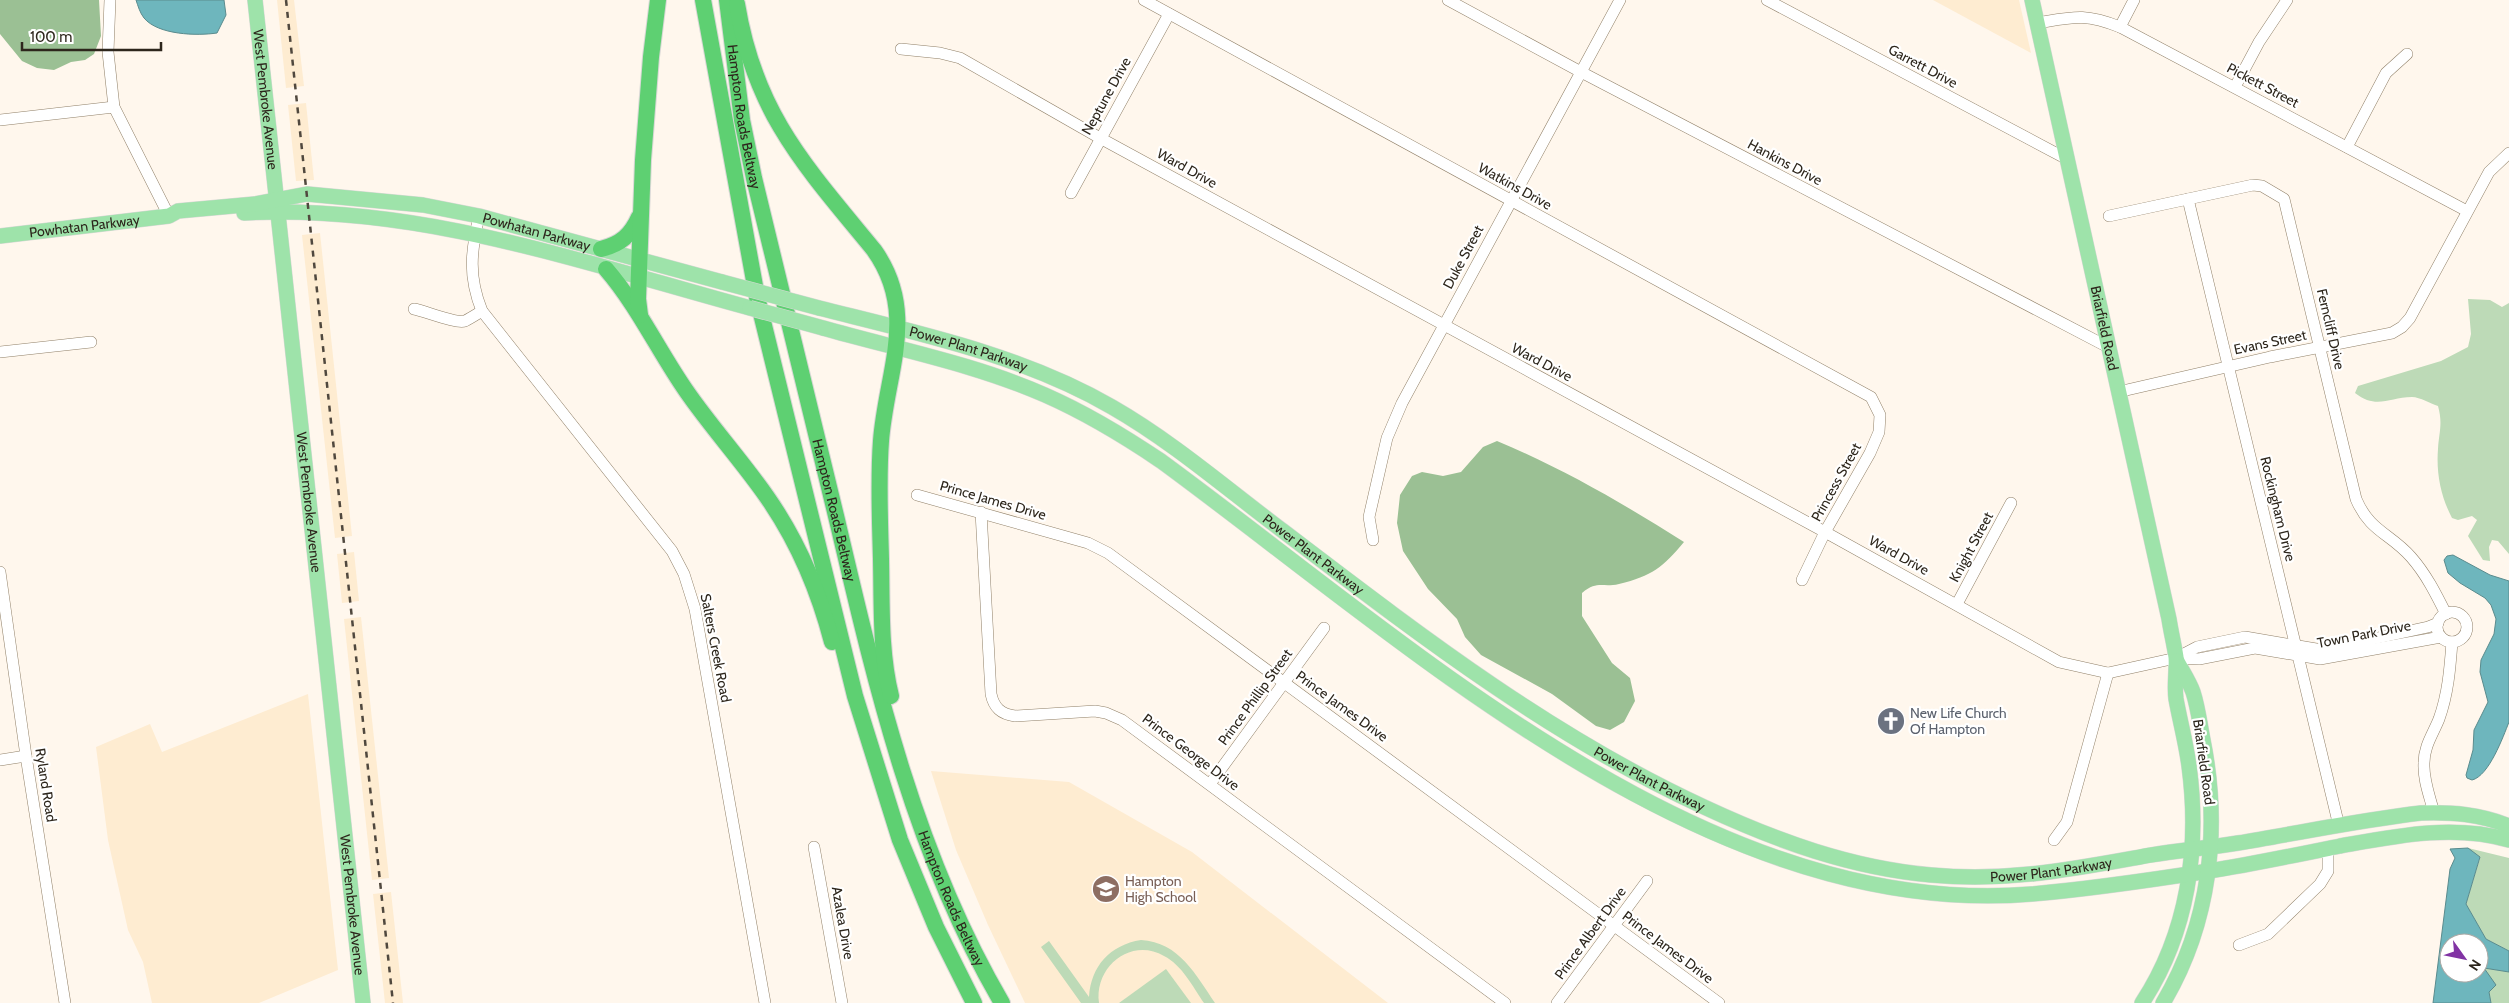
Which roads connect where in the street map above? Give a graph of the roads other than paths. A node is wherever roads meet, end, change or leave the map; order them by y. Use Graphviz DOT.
graph roads {
  1 [pos="110,0"];
  2 [pos="255,0"];
  3 [pos="658,0"];
  4 [pos="703,0"];
  5 [pos="727,0"];
  6 [pos="736,0"];
  7 [pos="1144,0"];
  8 [pos="1448,0"];
  9 [pos="1620,0"];
  10 [pos="1767,0"];
  11 [pos="2032,0"];
  12 [pos="2134,0"];
  13 [pos="2287,0"];
  14 [pos="1169,14"];
  15 [pos="2037,23"];
  16 [pos="2120,27"];
  17 [pos="901,49"];
  18 [pos="2407,54"];
  19 [pos="1581,72"];
  20 [pos="2235,87"];
  21 [pos="114,107"];
  22 [pos="0,120"];
  23 [pos="1100,138"];
  24 [pos="2347,147"];
  25 [pos="2509,153"];
  26 [pos="2065,158"];
  27 [pos="1071,193"];
  28 [pos="1510,200"];
  29 [pos="2188,200"];
  30 [pos="278,206"];
  31 [pos="2467,211"];
  32 [pos="641,212"];
  33 [pos="169,216"];
  34 [pos="479,216"];
  35 [pos="2109,216"];
  36 [pos="476,234"];
  37 [pos="0,236"];
  38 [pos="601,248"];
  39 [pos="640,259"];
  40 [pos="606,269"];
  41 [pos="640,277"];
  42 [pos="414,309"];
  43 [pos="482,311"];
  44 [pos="642,319"];
  45 [pos="1444,326"];
  46 [pos="897,328"];
  47 [pos="91,342"];
  48 [pos="2108,347"];
  49 [pos="897,348"];
  50 [pos="2320,348"];
  51 [pos="0,352"];
  52 [pos="2228,367"];
  53 [pos="2118,392"];
  54 [pos="1871,397"];
  55 [pos="917,495"];
  56 [pos="2011,503"];
  57 [pos="981,512"];
  58 [pos="1825,532"];
  59 [pos="1373,540"];
  60 [pos="0,572"];
  61 [pos="1802,580"];
  62 [pos="1957,604"];
  63 [pos="2442,618"];
  64 [pos="1324,628"];
  65 [pos="2441,637"];
  66 [pos="2452,642"];
  67 [pos="2296,651"];
  68 [pos="2176,658"];
  69 [pos="2108,673"];
  70 [pos="1285,682"];
  71 [pos="855,696"];
  72 [pos="892,740"];
  73 [pos="26,756"];
  74 [pos="0,760"];
  75 [pos="1210,784"];
  76 [pos="2434,813"];
  77 [pos="2339,826"];
  78 [pos="2509,826"];
  79 [pos="2054,840"];
  80 [pos="2509,840"];
  81 [pos="2211,846"];
  82 [pos="814,847"];
  83 [pos="2193,849"];
  84 [pos="2328,849"];
  85 [pos="2209,871"];
  86 [pos="2190,873"];
  87 [pos="1647,881"];
  88 [pos="1614,926"];
  89 [pos="2239,945"];
  90 [pos="66,1003"];
  91 [pos="363,1003"];
  92 [pos="765,1003"];
  93 [pos="842,1003"];
  94 [pos="974,1003"];
  95 [pos="1002,1003"];
  96 [pos="1505,1003"];
  97 [pos="1557,1003"];
  98 [pos="1719,1003"];
  99 [pos="2142,1003"];
  100 [pos="2163,1003"];
  1 -- 21 [label="street"];
  2 -- 30 [label="main road, West Pembroke Avenue"];
  3 -- 32 [label="highway"];
  4 -- 71 [label="highway, Hampton Roads Beltway"];
  5 -- 72 [label="highway, Hampton Roads Beltway"];
  6 -- 46 [label="highway"];
  7 -- 14 [label="street, Watkins Drive"];
  8 -- 19 [label="street, Hankins Drive"];
  9 -- 19 [label="street, Duke Street"];
  10 -- 26 [label="street, Garrett Drive"];
  11 -- 15 [label="main road, Briarfield Road"];
  12 -- 16 [label="street"];
  13 -- 20 [label="street"];
  14 -- 23 [label="street, Neptune Drive"];
  14 -- 28 [label="street, Watkins Drive"];
  15 -- 16 [label="street, Pickett Street"];
  15 -- 26 [label="main road, Briarfield Road"];
  16 -- 20 [label="street, Pickett Street"];
  17 -- 23 [label="street, Ward Drive"];
  18 -- 24 [label="street"];
  19 -- 28 [label="street, Duke Street"];
  19 -- 48 [label="street, Hankins Drive"];
  20 -- 24 [label="street, Pickett Street"];
  21 -- 22 [label="street"];
  21 -- 33 [label="street"];
  23 -- 27 [label="street, Neptune Drive"];
  23 -- 45 [label="street, Ward Drive"];
  24 -- 31 [label="street, Pickett Street"];
  25 -- 31 [label="street, Evans Street"];
  26 -- 48 [label="main road, Briarfield Road"];
  28 -- 45 [label="street, Duke Street"];
  28 -- 54 [label="street, Watkins Drive"];
  29 -- 35 [label="street, Ferncliff Drive"];
  29 -- 50 [label="street, Ferncliff Drive"];
  29 -- 52 [label="street, Rockingham Drive"];
  30 -- 33 [label="main road, Powhatan Parkway"];
  30 -- 34 [label="main road, Powhatan Parkway"];
  30 -- 36 [label="main road, Powhatan Parkway"];
  30 -- 91 [label="main road, West Pembroke Avenue"];
  31 -- 50 [label="street, Evans Street"];
  32 -- 38 [label="highway"];
  32 -- 39 [label="highway"];
  33 -- 37 [label="main road, Powhatan Parkway"];
  34 -- 36 [label="street, Salters Creek Road"];
  34 -- 38 [label="main road, Powhatan Parkway"];
  36 -- 40 [label="main road, Powhatan Parkway"];
  36 -- 43 [label="street, Salters Creek Road"];
  38 -- 39 [label="main road, Powhatan Parkway"];
  39 -- 41 [label="highway"];
  39 -- 46 [label="main road, Powhatan Parkway, bridge"];
  40 -- 41 [label="main road, Powhatan Parkway"];
  40 -- 44 [label="highway"];
  41 -- 44 [label="highway"];
  41 -- 49 [label="main road, Powhatan Parkway, bridge"];
  42 -- 43 [label="street"];
  43 -- 92 [label="street, Salters Creek Road"];
  44 -- 71 [label="highway"];
  45 -- 58 [label="street, Ward Drive"];
  45 -- 59 [label="street, Duke Street"];
  46 -- 49 [label="highway"];
  46 -- 83 [label="main road, Power Plant Parkway"];
  47 -- 51 [label="street"];
  48 -- 53 [label="main road, Briarfield Road"];
  49 -- 72 [label="highway"];
  49 -- 86 [label="main road, Power Plant Parkway"];
  50 -- 52 [label="street, Evans Street"];
  50 -- 63 [label="street, Ferncliff Drive"];
  52 -- 53 [label="street, Evans Street"];
  52 -- 67 [label="street, Rockingham Drive"];
  53 -- 68 [label="main road, Briarfield Road"];
  54 -- 58 [label="street, Princess Street"];
  55 -- 57 [label="street, Prince James Drive"];
  56 -- 62 [label="street, Knight Street"];
  57 -- 70 [label="street, Prince James Drive"];
  57 -- 75 [label="street, Prince George Drive"];
  58 -- 61 [label="street, Princess Street"];
  58 -- 62 [label="street, Ward Drive"];
  60 -- 73 [label="street, Ryland Road"];
  62 -- 69 [label="street, Ward Drive"];
  63 -- 65 [label="street"];
  63 -- 66 [label="street"];
  63 -- 67 [label="street, Town Park Drive"];
  64 -- 70 [label="street, Prince Phillip Street"];
  65 -- 66 [label="street"];
  65 -- 67 [label="street, Town Park Drive"];
  66 -- 76 [label="street"];
  67 -- 68 [label="street, Town Park Drive"];
  67 -- 77 [label="street, Rockingham Drive"];
  68 -- 69 [label="street, Ward Drive"];
  68 -- 81 [label="main road, Briarfield Road"];
  68 -- 83 [label="main road, Briarfield Road"];
  69 -- 79 [label="street"];
  70 -- 75 [label="street, Prince Phillip Street"];
  70 -- 88 [label="street, Prince James Drive"];
  71 -- 94 [label="highway, Hampton Roads Beltway"];
  72 -- 95 [label="highway, Hampton Roads Beltway"];
  73 -- 74 [label="street"];
  73 -- 90 [label="street, Ryland Road"];
  75 -- 96 [label="street, Prince George Drive"];
  76 -- 77 [label="main road, Power Plant Parkway"];
  76 -- 78 [label="main road, Power Plant Parkway"];
  77 -- 81 [label="main road, Power Plant Parkway"];
  80 -- 84 [label="main road, Power Plant Parkway"];
  81 -- 83 [label="main road, Power Plant Parkway"];
  81 -- 85 [label="main road, Briarfield Road"];
  82 -- 93 [label="street, Azalea Drive"];
  83 -- 86 [label="main road, Briarfield Road"];
  84 -- 85 [label="main road, Power Plant Parkway"];
  84 -- 89 [label="street"];
  85 -- 86 [label="main road, Power Plant Parkway"];
  85 -- 100 [label="main road, Briarfield Road"];
  86 -- 99 [label="main road, Briarfield Road"];
  87 -- 88 [label="street, Prince Albert Drive"];
  88 -- 97 [label="street, Prince Albert Drive"];
  88 -- 98 [label="street, Prince James Drive"];
}
